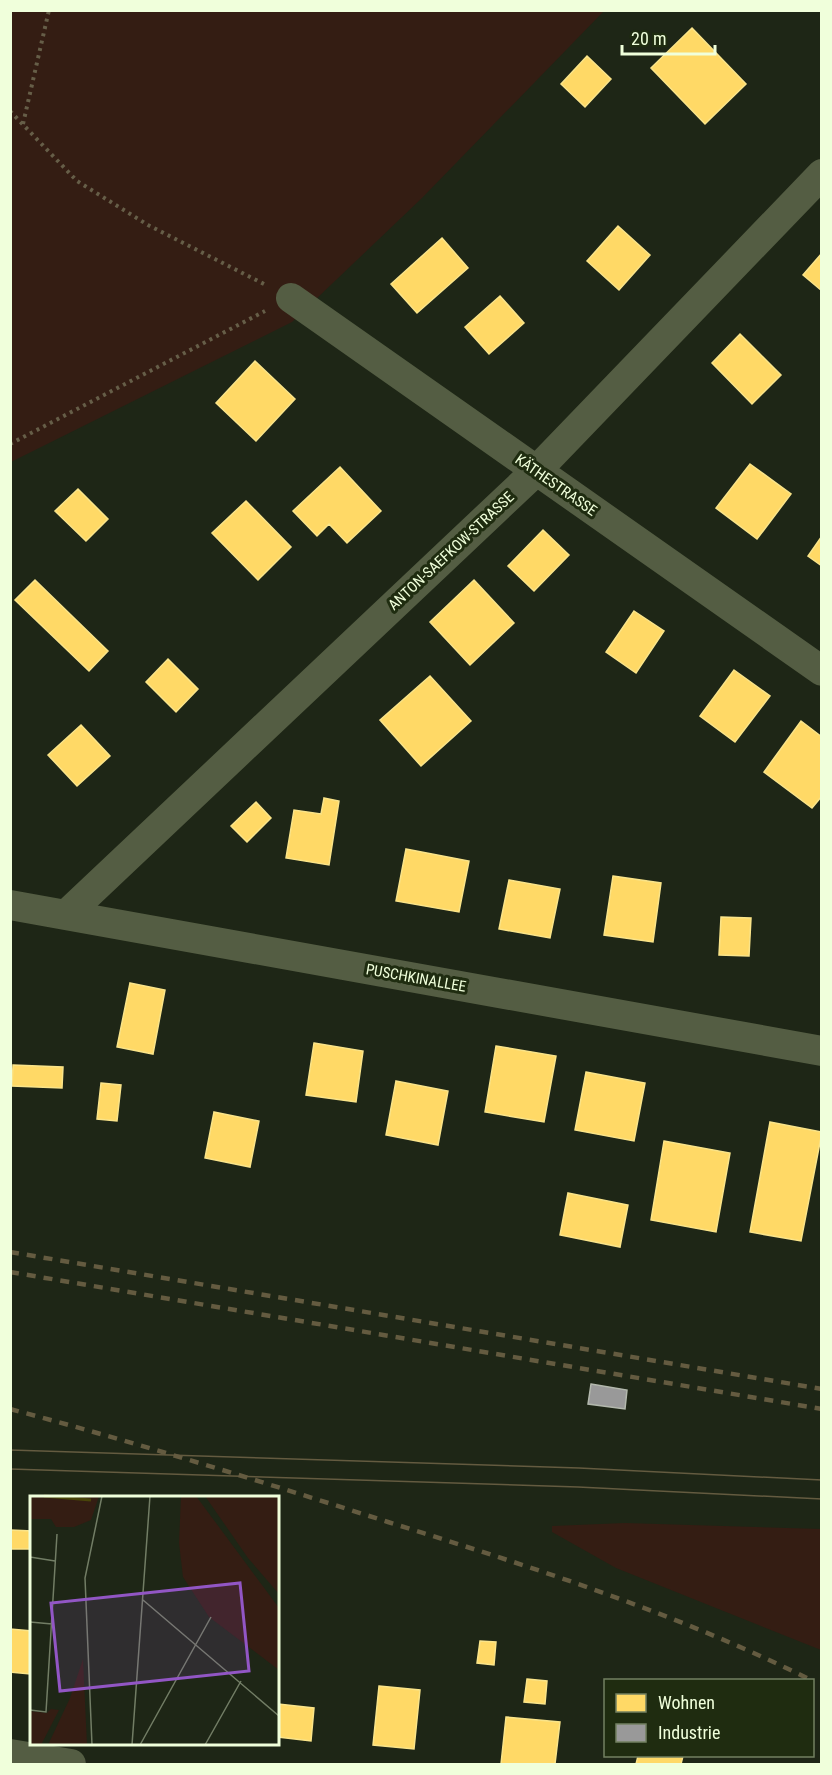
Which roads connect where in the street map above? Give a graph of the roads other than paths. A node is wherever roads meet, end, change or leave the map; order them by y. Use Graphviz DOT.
graph roads {
  1 [pos="822,174"];
  2 [pos="291,298"];
  3 [pos="536,471"];
  4 [pos="822,671"];
  5 [pos="10,904"];
  6 [pos="67,914"];
  7 [pos="822,1051"];
  8 [pos="10,1754"];
  9 [pos="71,1764"];
  1 -- 3 [label="street, ANTON-SAEFKOW-STRASSE"];
  2 -- 3 [label="street, KÄTHESTRASSE"];
  3 -- 4 [label="street, KÄTHESTRASSE"];
  3 -- 6 [label="street, ANTON-SAEFKOW-STRASSE"];
  5 -- 6 [label="street, PUSCHKINALLEE"];
  6 -- 7 [label="street, PUSCHKINALLEE"];
  8 -- 9 [label="street"];
}
